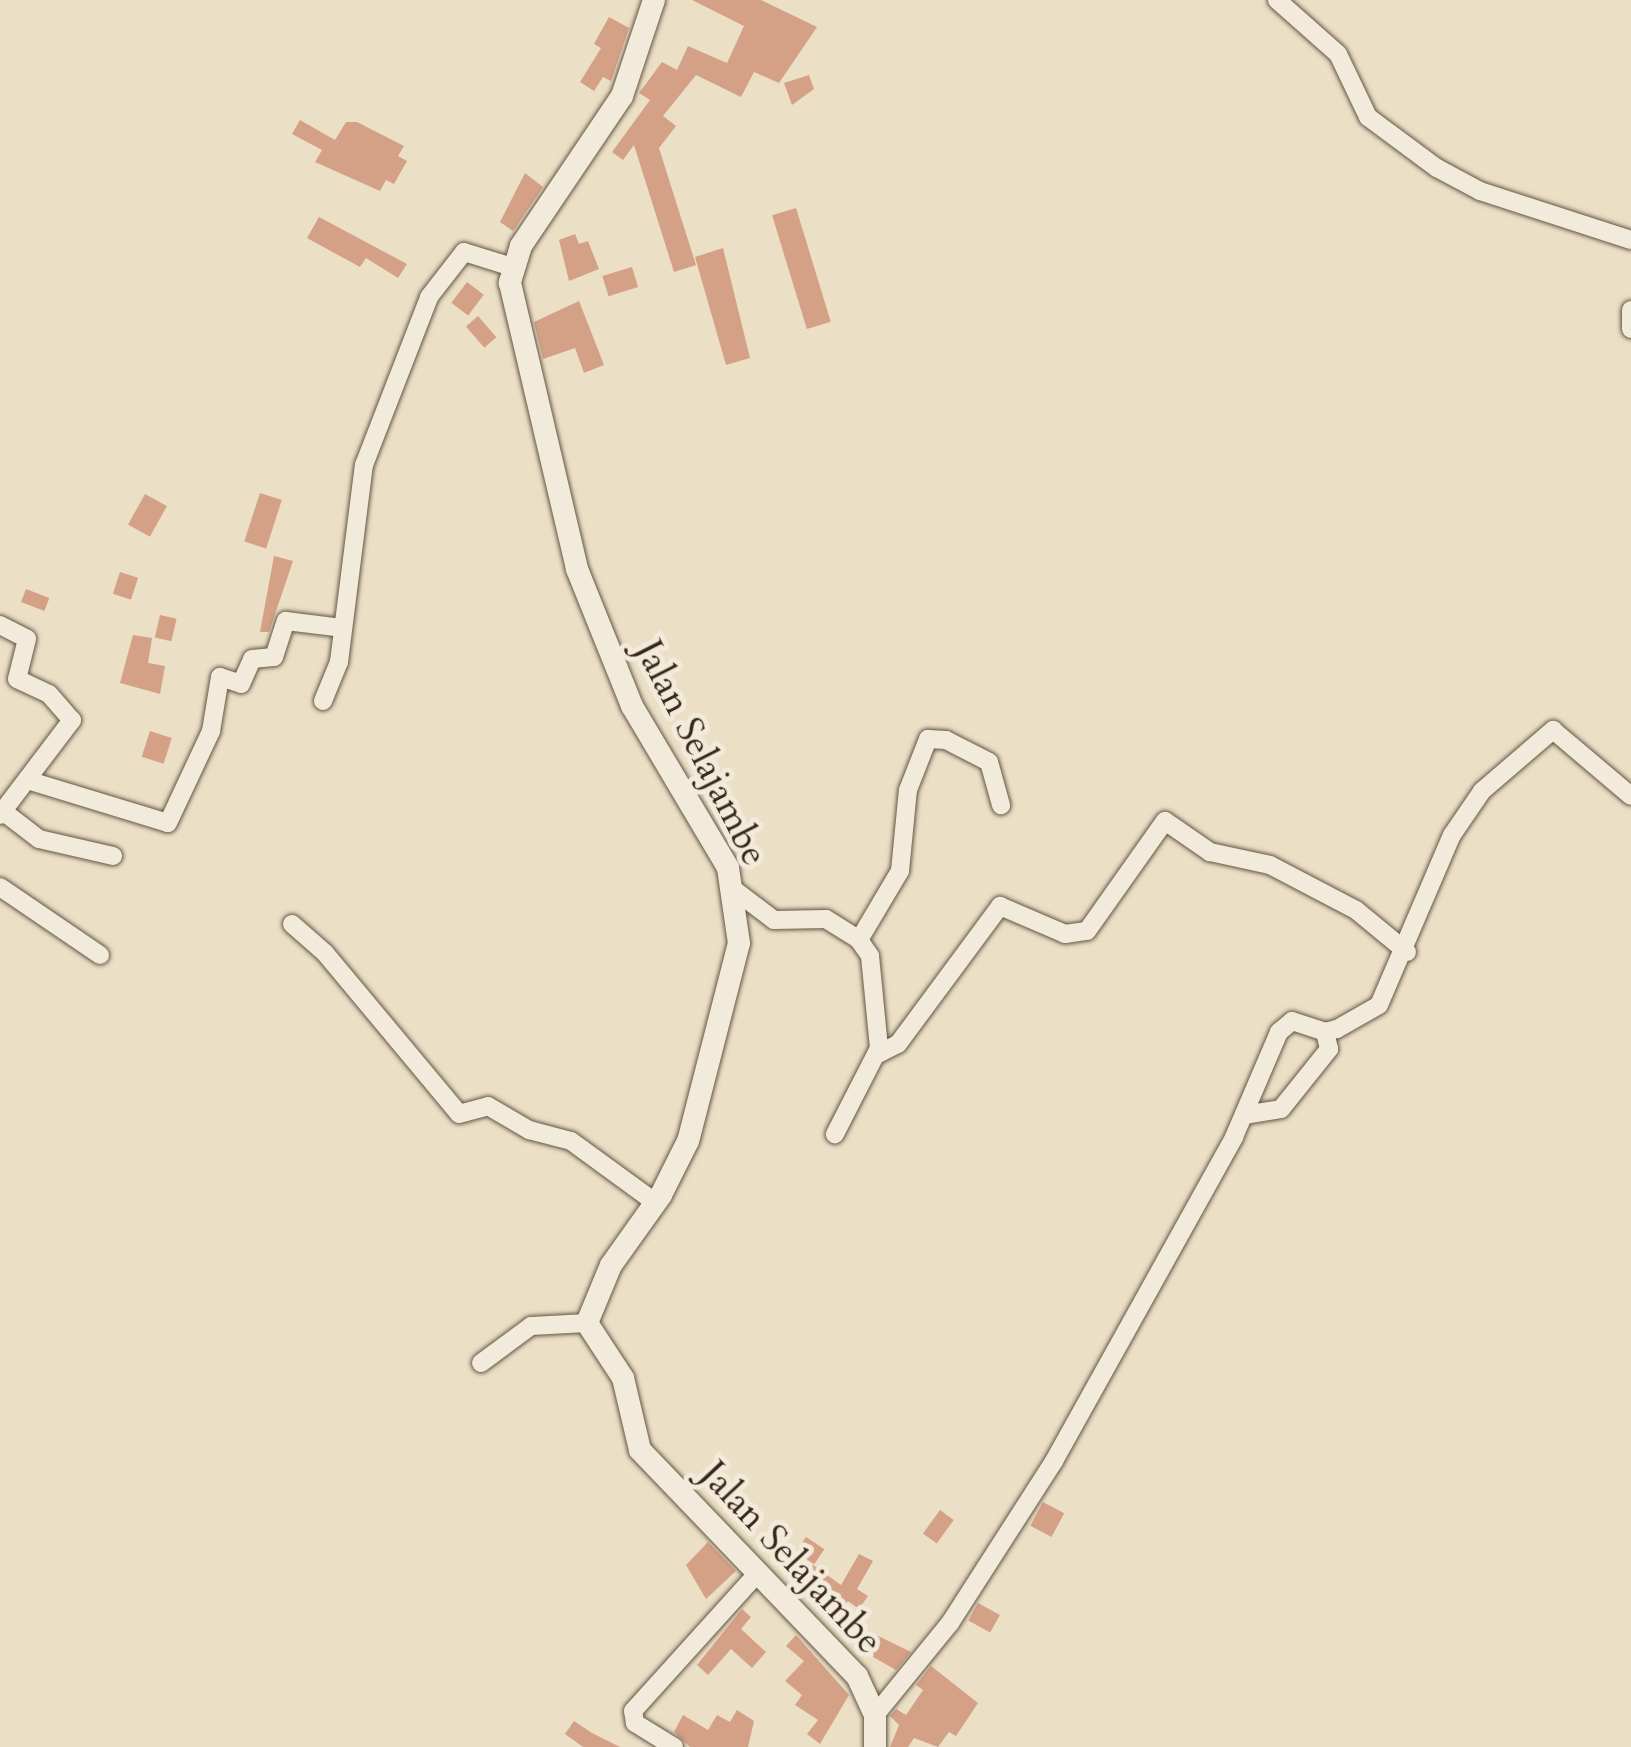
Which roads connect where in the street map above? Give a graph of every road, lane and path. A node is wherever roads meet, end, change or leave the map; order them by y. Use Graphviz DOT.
graph roads {
  1 [pos="654,0"];
  2 [pos="1277,0"];
  3 [pos="1631,240"];
  4 [pos="512,267"];
  5 [pos="1631,310"];
  6 [pos="1631,329"];
  7 [pos="0,625"];
  8 [pos="342,628"];
  9 [pos="323,701"];
  10 [pos="27,780"];
  11 [pos="1631,796"];
  12 [pos="1002,805"];
  13 [pos="1,811"];
  14 [pos="113,856"];
  15 [pos="0,887"];
  16 [pos="733,889"];
  17 [pos="292,924"];
  18 [pos="859,940"];
  19 [pos="1407,952"];
  20 [pos="100,955"];
  21 [pos="1325,1032"];
  22 [pos="878,1054"];
  23 [pos="1244,1114"];
  24 [pos="835,1134"];
  25 [pos="656,1203"];
  26 [pos="587,1323"];
  27 [pos="481,1363"];
  28 [pos="758,1574"];
  29 [pos="874,1715"];
  30 [pos="674,1747"];
  31 [pos="874,1747"];
  1 -- 4 [label="street"];
  2 -- 3 [label="street"];
  4 -- 8 [label="street"];
  4 -- 16 [label="street, Jalan Selajambe"];
  5 -- 6 [label="street"];
  7 -- 10 [label="street"];
  8 -- 9 [label="street"];
  8 -- 10 [label="street"];
  10 -- 13 [label="street"];
  11 -- 19 [label="street"];
  12 -- 18 [label="street"];
  13 -- 14 [label="street"];
  15 -- 20 [label="street"];
  16 -- 18 [label="street"];
  16 -- 25 [label="street, Jalan Selajambe"];
  17 -- 25 [label="street"];
  18 -- 22 [label="street"];
  19 -- 21 [label="street"];
  19 -- 22 [label="street"];
  21 -- 23 [label="street"];
  21 -- 23 [label="street"];
  22 -- 24 [label="street"];
  23 -- 29 [label="street"];
  25 -- 26 [label="street, Jalan Selajambe"];
  26 -- 27 [label="street"];
  26 -- 28 [label="street, Jalan Selajambe"];
  28 -- 29 [label="street, Jalan Selajambe"];
  28 -- 30 [label="street"];
  29 -- 31 [label="street, Jalan Selajambe"];
}
